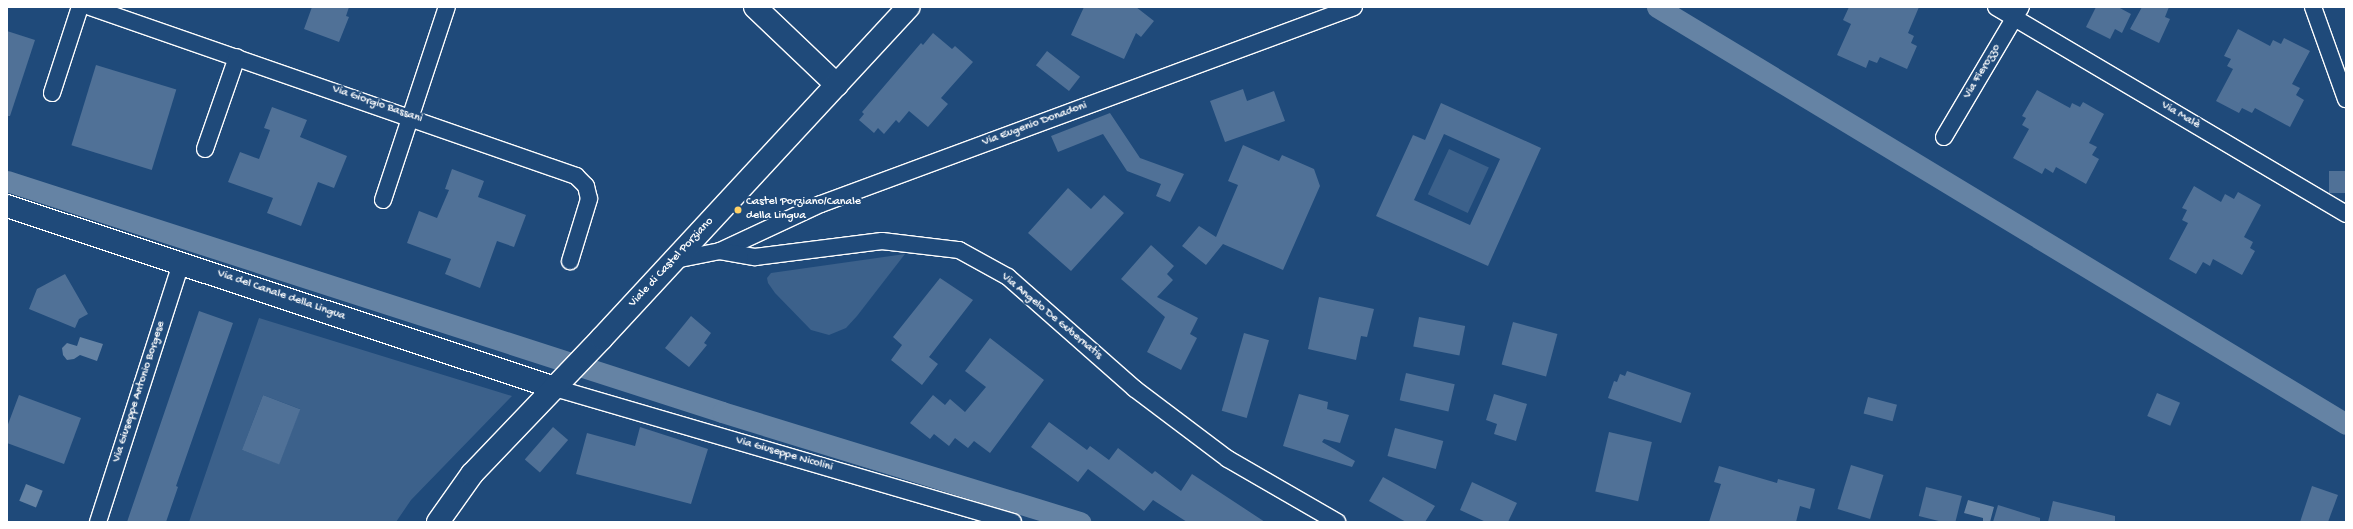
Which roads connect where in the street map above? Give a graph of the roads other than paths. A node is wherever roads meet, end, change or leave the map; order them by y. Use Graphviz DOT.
graph roads {
  1 [pos="80,7"];
  2 [pos="90,7"];
  3 [pos="447,7"];
  4 [pos="755,7"];
  5 [pos="908,7"];
  6 [pos="1354,7"];
  7 [pos="1996,7"];
  8 [pos="2313,7"];
  9 [pos="2018,13"];
  10 [pos="237,57"];
  11 [pos="837,85"];
  12 [pos="52,93"];
  13 [pos="2346,99"];
  14 [pos="410,116"];
  15 [pos="1944,137"];
  16 [pos="205,149"];
  17 [pos="383,200"];
  18 [pos="7,206"];
  19 [pos="2346,214"];
  20 [pos="720,251"];
  21 [pos="675,260"];
  22 [pos="570,262"];
  23 [pos="181,263"];
  24 [pos="560,383"];
  25 [pos="98,522"];
  26 [pos="438,522"];
  27 [pos="1013,522"];
  28 [pos="1337,522"];
  1 -- 12 [label="street"];
  2 -- 10 [label="street, Via Giorgio Bassani"];
  3 -- 14 [label="street"];
  4 -- 11 [label="street"];
  5 -- 11 [label="street, Viale di Castel Porziano"];
  6 -- 20 [label="street, Via Eugenio Donadoni"];
  7 -- 9 [label="street, Via Malè"];
  8 -- 13 [label="street"];
  9 -- 15 [label="street, Via Fierozzo"];
  9 -- 19 [label="street, Via Malè"];
  10 -- 14 [label="street, Via Giorgio Bassani"];
  10 -- 16 [label="street"];
  11 -- 21 [label="street, Viale di Castel Porziano"];
  14 -- 17 [label="street"];
  14 -- 22 [label="street, Via Giorgio Bassani"];
  18 -- 23 [label="street, Via del Canale della Lingua"];
  20 -- 21 [label="street, Via Angelo De Gubernatis"];
  20 -- 28 [label="street, Via Angelo De Gubernatis"];
  21 -- 24 [label="street, Viale di Castel Porziano"];
  23 -- 24 [label="street, Via del Canale della Lingua"];
  23 -- 25 [label="street, Via Giuseppe Antonio Borgese"];
  24 -- 26 [label="street, Viale di Castel Porziano"];
  24 -- 27 [label="street, Via Giuseppe Nicolini"];
}
